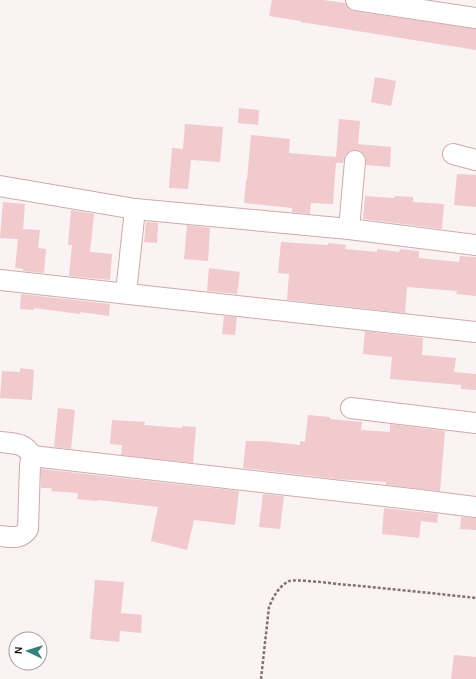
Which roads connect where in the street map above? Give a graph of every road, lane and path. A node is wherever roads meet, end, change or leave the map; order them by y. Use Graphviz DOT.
graph roads {
  1 [pos="356,0"];
  2 [pos="476,18"];
  3 [pos="453,154"];
  4 [pos="476,160"];
  5 [pos="355,161"];
  6 [pos="0,186"];
  7 [pos="135,209"];
  8 [pos="348,229"];
  9 [pos="476,245"];
  10 [pos="0,280"];
  11 [pos="126,293"];
  12 [pos="476,332"];
  13 [pos="351,408"];
  14 [pos="476,423"];
  15 [pos="0,442"];
  16 [pos="32,456"];
  17 [pos="476,507"];
  18 [pos="0,536"];
  19 [pos="476,598"];
  20 [pos="261,679"];
  1 -- 2 [label="street"];
  3 -- 4 [label="street"];
  5 -- 8 [label="street"];
  6 -- 7 [label="street"];
  7 -- 8 [label="street"];
  7 -- 11 [label="street"];
  8 -- 9 [label="street"];
  10 -- 11 [label="street"];
  11 -- 12 [label="street"];
  13 -- 14 [label="street"];
  15 -- 16 [label="street"];
  16 -- 17 [label="street"];
  16 -- 18 [label="street"];
  19 -- 20 [label="path"];
}
